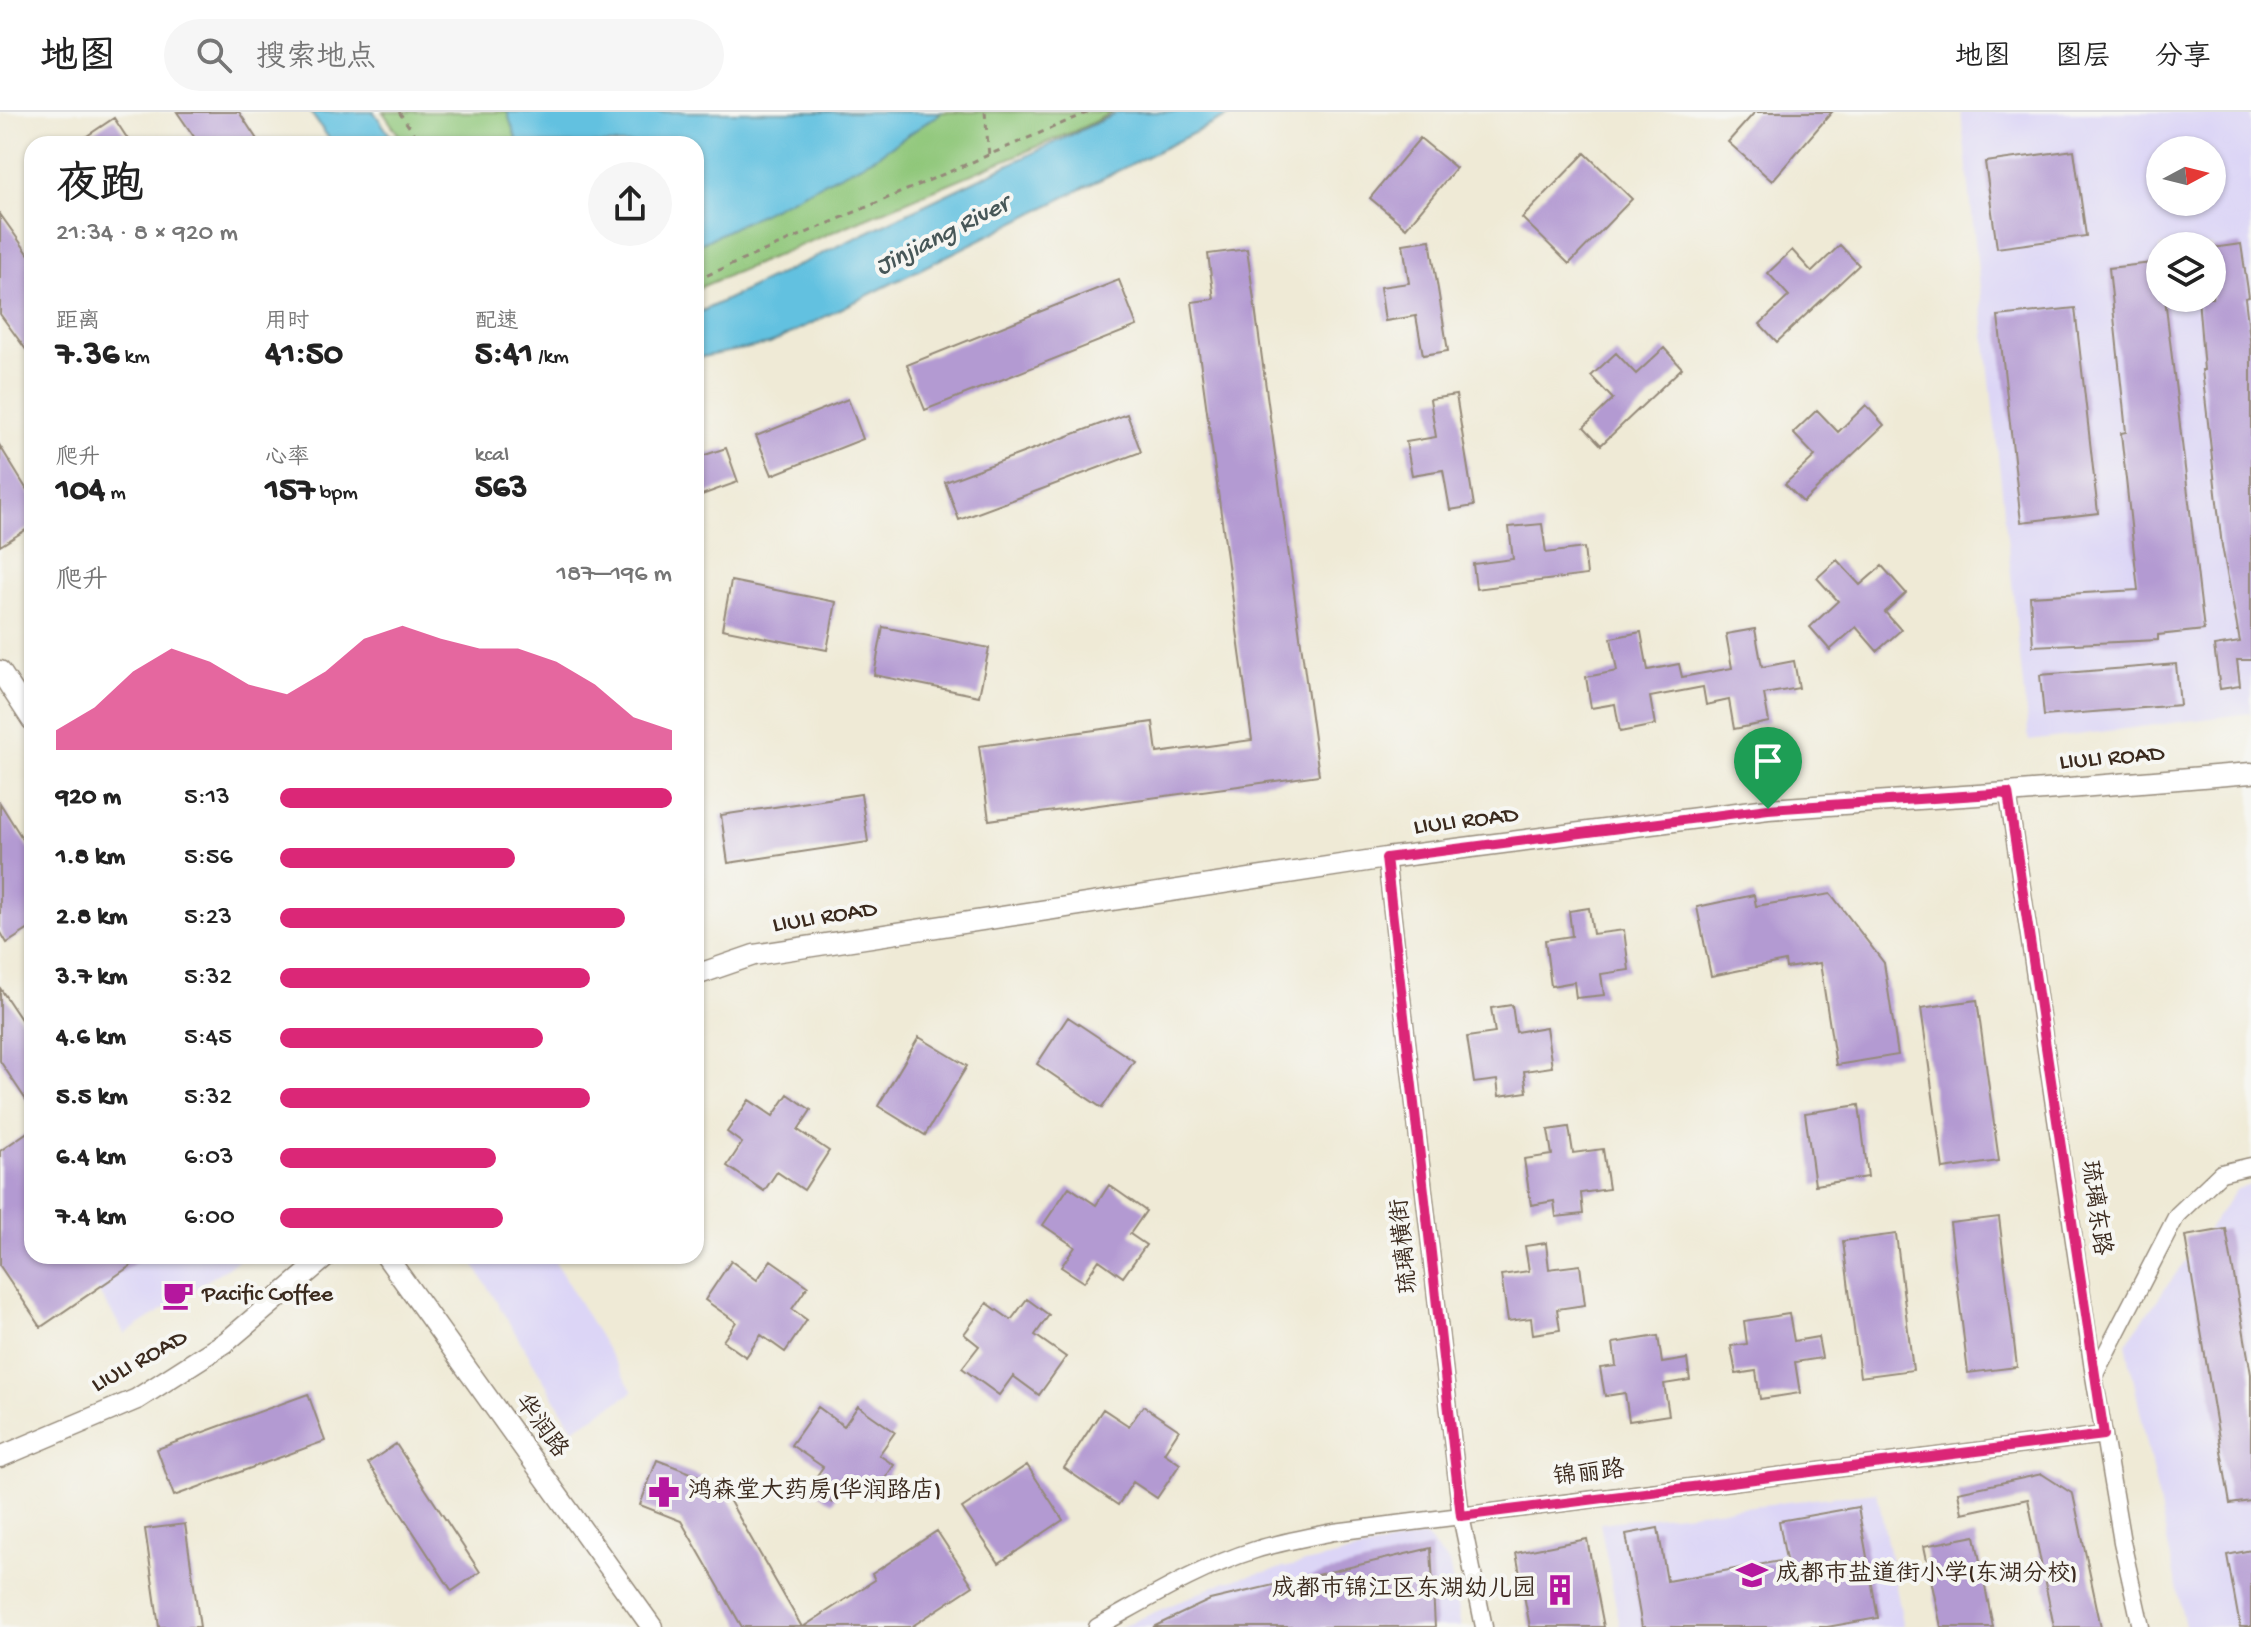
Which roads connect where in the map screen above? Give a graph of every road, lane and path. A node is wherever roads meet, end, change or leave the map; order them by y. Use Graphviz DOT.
graph roads {
  1 [pos="399,112"];
  2 [pos="985,112"];
  3 [pos="1089,112"];
  4 [pos="416,136"];
  5 [pos="989,156"];
  6 [pos="704,277"];
  7 [pos="0,671"];
  8 [pos="24,708"];
  9 [pos="2251,773"];
  10 [pos="2008,793"];
  11 [pos="1386,858"];
  12 [pos="704,972"];
  13 [pos="2251,1166"];
  14 [pos="318,1264"];
  15 [pos="392,1264"];
  16 [pos="2094,1376"];
  17 [pos="2104,1435"];
  18 [pos="0,1457"];
  19 [pos="1461,1516"];
  20 [pos="652,1627"];
  21 [pos="1097,1627"];
  22 [pos="1484,1627"];
  23 [pos="2141,1627"];
  1 -- 4 [label="path"];
  2 -- 5 [label="path"];
  3 -- 5 [label="path"];
  5 -- 6 [label="path"];
  7 -- 8 [label="street"];
  9 -- 10 [label="street, LIULI ROAD"];
  10 -- 11 [label="street, LIULI ROAD"];
  10 -- 16 [label="street, 琉璃东路"];
  11 -- 12 [label="street, LIULI ROAD"];
  11 -- 19 [label="street, 琉璃横街"];
  13 -- 16 [label="street"];
  14 -- 18 [label="street, LIULI ROAD"];
  15 -- 20 [label="street, 华润路"];
  16 -- 17 [label="street, 琉璃东路"];
  17 -- 19 [label="street, 锦丽路"];
  17 -- 23 [label="street, 琉璃东路"];
  19 -- 21 [label="street, 锦丽路"];
  19 -- 22 [label="street, 琉璃横街"];
}
